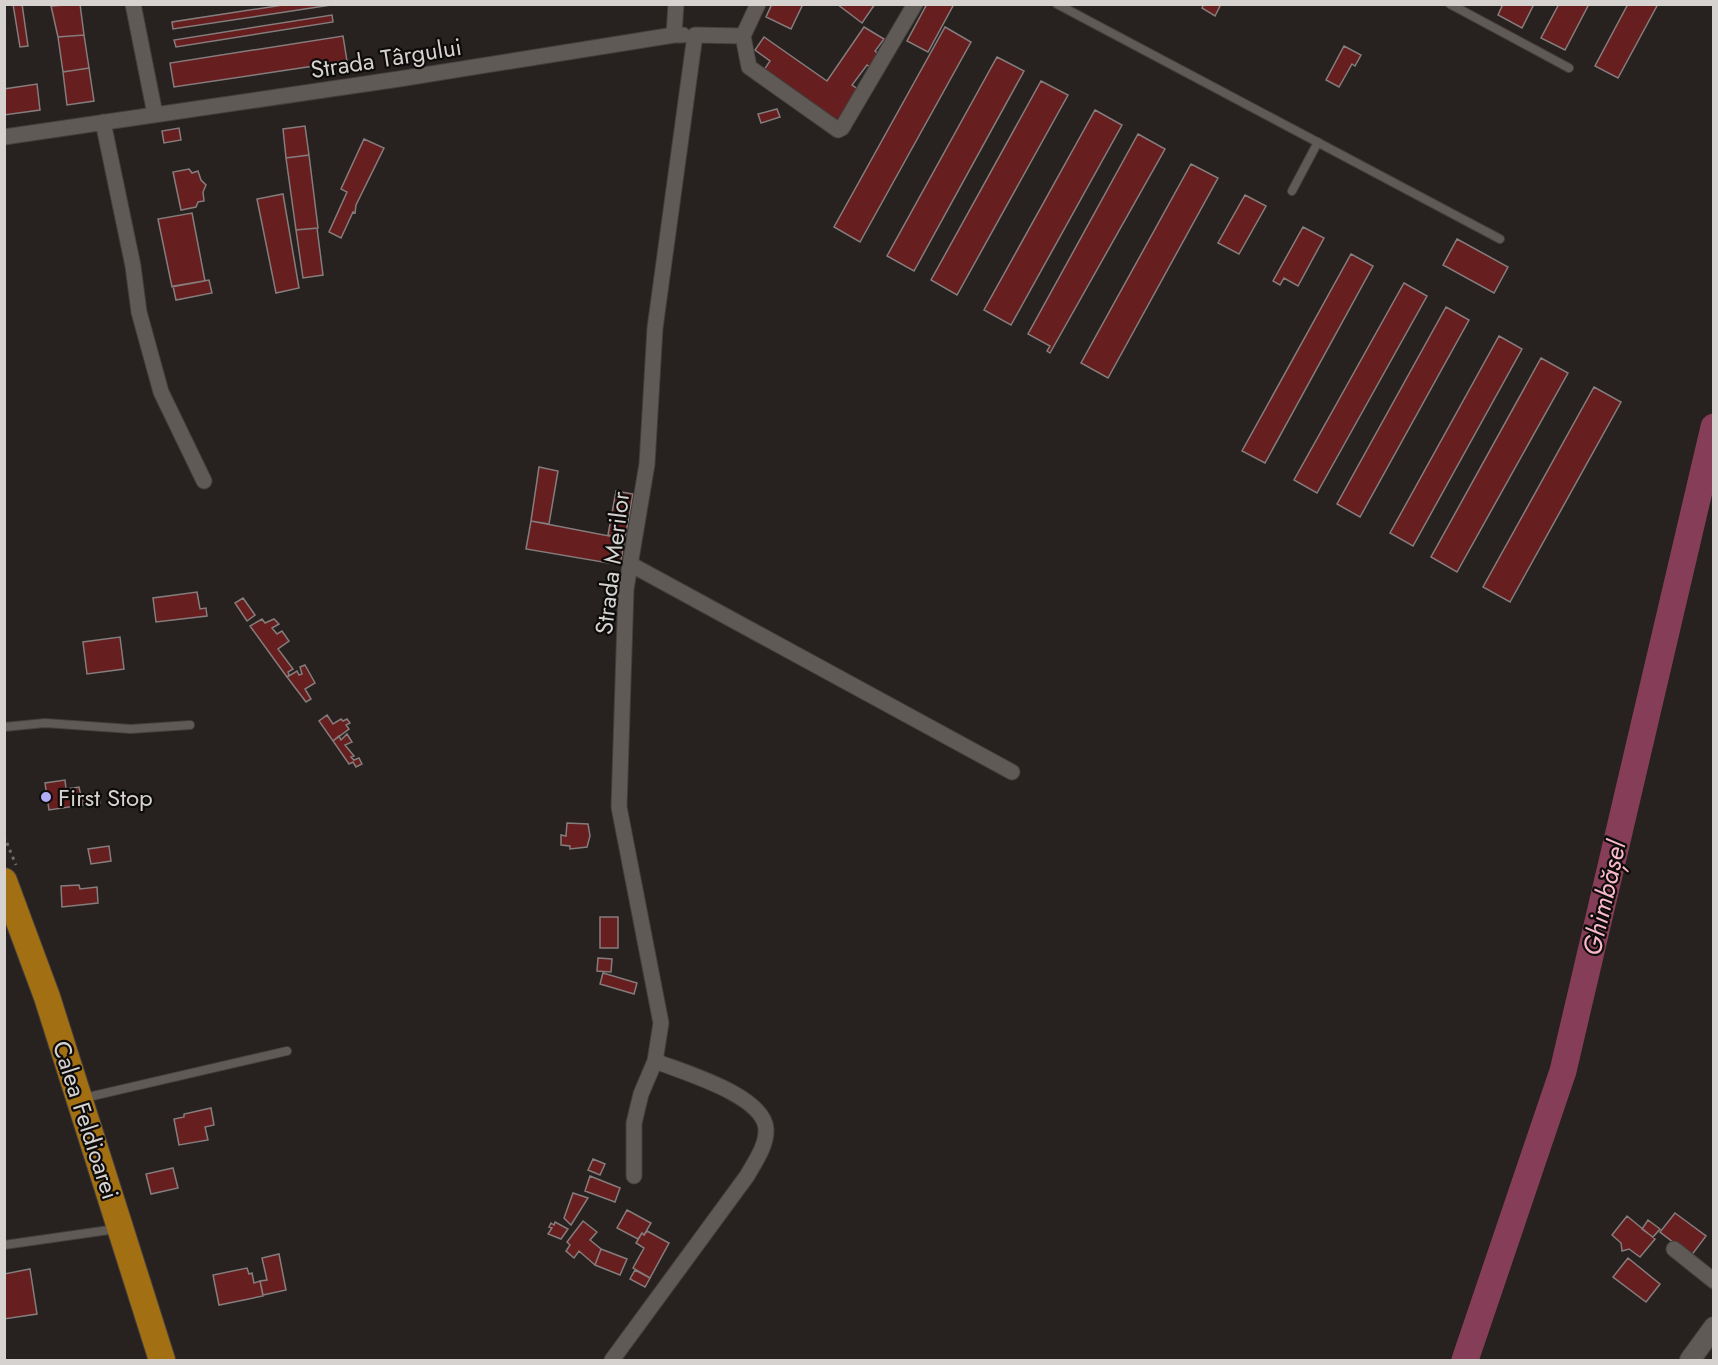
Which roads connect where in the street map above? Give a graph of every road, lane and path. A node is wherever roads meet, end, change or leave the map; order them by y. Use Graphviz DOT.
graph roads {
  1 [pos="133,4"];
  2 [pos="676,4"];
  3 [pos="758,4"];
  4 [pos="915,4"];
  5 [pos="1058,4"];
  6 [pos="1450,4"];
  7 [pos="674,35"];
  8 [pos="695,35"];
  9 [pos="743,36"];
  10 [pos="1569,68"];
  11 [pos="155,114"];
  12 [pos="104,122"];
  13 [pos="4,137"];
  14 [pos="1318,142"];
  15 [pos="1292,191"];
  16 [pos="1500,239"];
  17 [pos="204,481"];
  18 [pos="630,564"];
  19 [pos="190,725"];
  20 [pos="4,727"];
  21 [pos="1012,772"];
  22 [pos="4,881"];
  23 [pos="287,1051"];
  24 [pos="655,1061"];
  25 [pos="79,1099"];
  26 [pos="634,1176"];
  27 [pos="120,1229"];
  28 [pos="4,1245"];
  29 [pos="1674,1249"];
  30 [pos="1713,1281"];
  31 [pos="1713,1327"];
  32 [pos="162,1360"];
  33 [pos="612,1360"];
  34 [pos="1690,1360"];
  1 -- 11 [label="street"];
  2 -- 7 [label="street"];
  3 -- 9 [label="street"];
  4 -- 9 [label="street"];
  5 -- 14 [label="lane"];
  6 -- 10 [label="lane"];
  7 -- 8 [label="street, Strada Târgului"];
  7 -- 11 [label="street, Strada Târgului"];
  8 -- 9 [label="street"];
  8 -- 18 [label="street, Strada Merilor"];
  11 -- 12 [label="street, Strada Târgului"];
  12 -- 13 [label="street, Strada Târgului"];
  12 -- 17 [label="street"];
  14 -- 15 [label="lane"];
  14 -- 16 [label="lane"];
  18 -- 21 [label="street"];
  18 -- 24 [label="street, Strada Merilor"];
  19 -- 20 [label="lane"];
  22 -- 25 [label="highway, Calea Feldioarei"];
  23 -- 25 [label="lane"];
  24 -- 26 [label="street, Strada Merilor"];
  24 -- 33 [label="street"];
  25 -- 27 [label="highway, Calea Feldioarei"];
  27 -- 28 [label="lane"];
  27 -- 32 [label="highway, Calea Feldioarei"];
  29 -- 30 [label="street"];
  31 -- 34 [label="street"];
}
